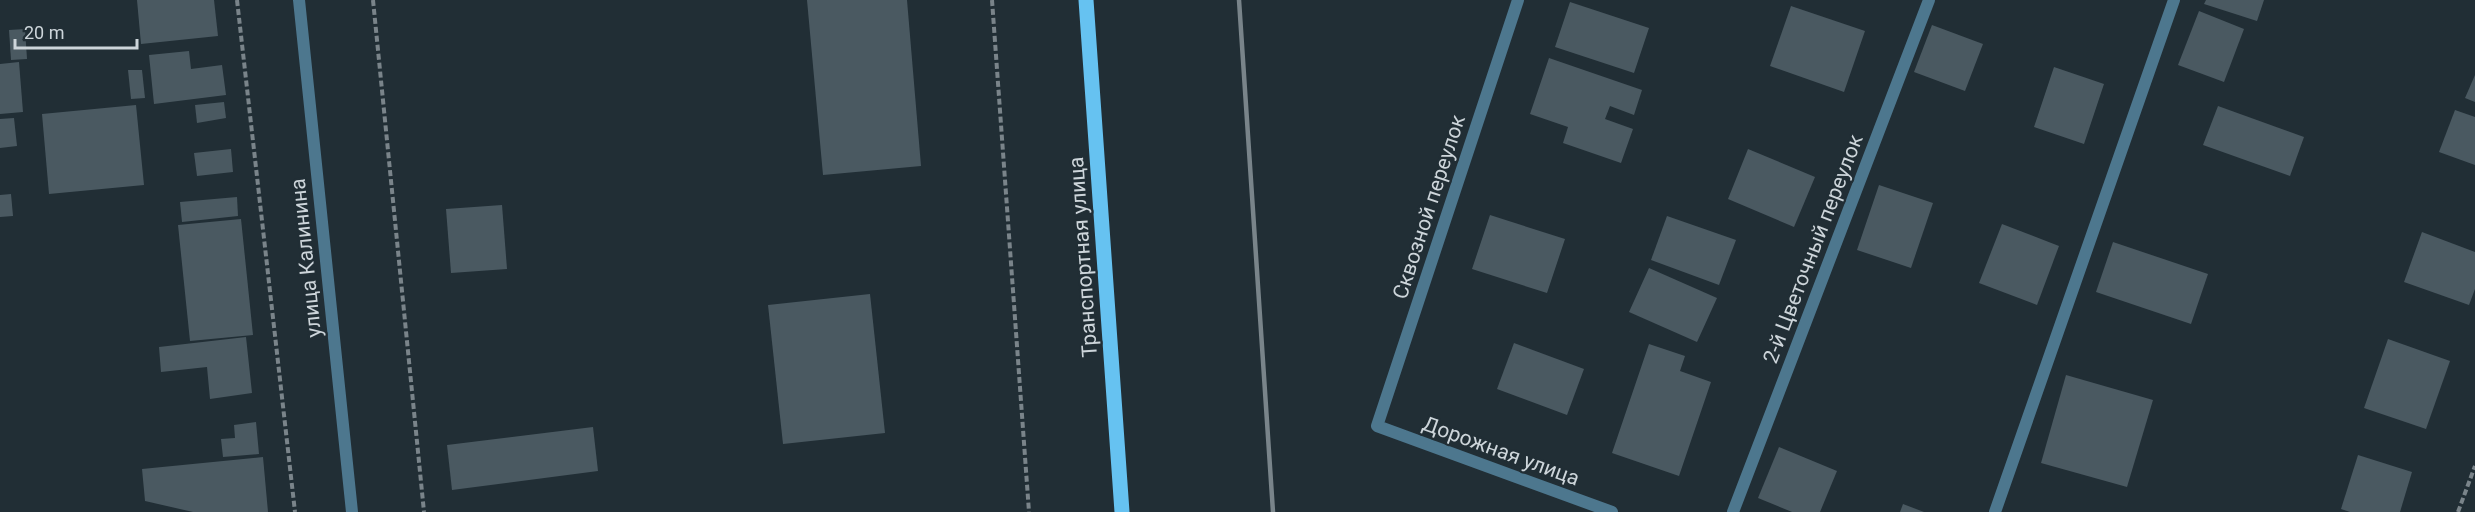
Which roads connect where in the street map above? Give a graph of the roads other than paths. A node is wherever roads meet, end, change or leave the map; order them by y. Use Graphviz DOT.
graph roads {
  1 [pos="299,0"];
  2 [pos="1086,0"];
  3 [pos="1518,0"];
  4 [pos="1929,0"];
  5 [pos="2174,0"];
  6 [pos="1377,426"];
  7 [pos="352,512"];
  8 [pos="1122,512"];
  9 [pos="1612,512"];
  10 [pos="1733,512"];
  11 [pos="1995,512"];
  1 -- 7 [label="street, улица Калинина"];
  2 -- 8 [label="main road, Транспортная улица"];
  3 -- 6 [label="street, Сквозной переулок"];
  4 -- 10 [label="street, 2-й Цветочный переулок"];
  5 -- 11 [label="street"];
  6 -- 9 [label="street, Дорожная улица"];
}
